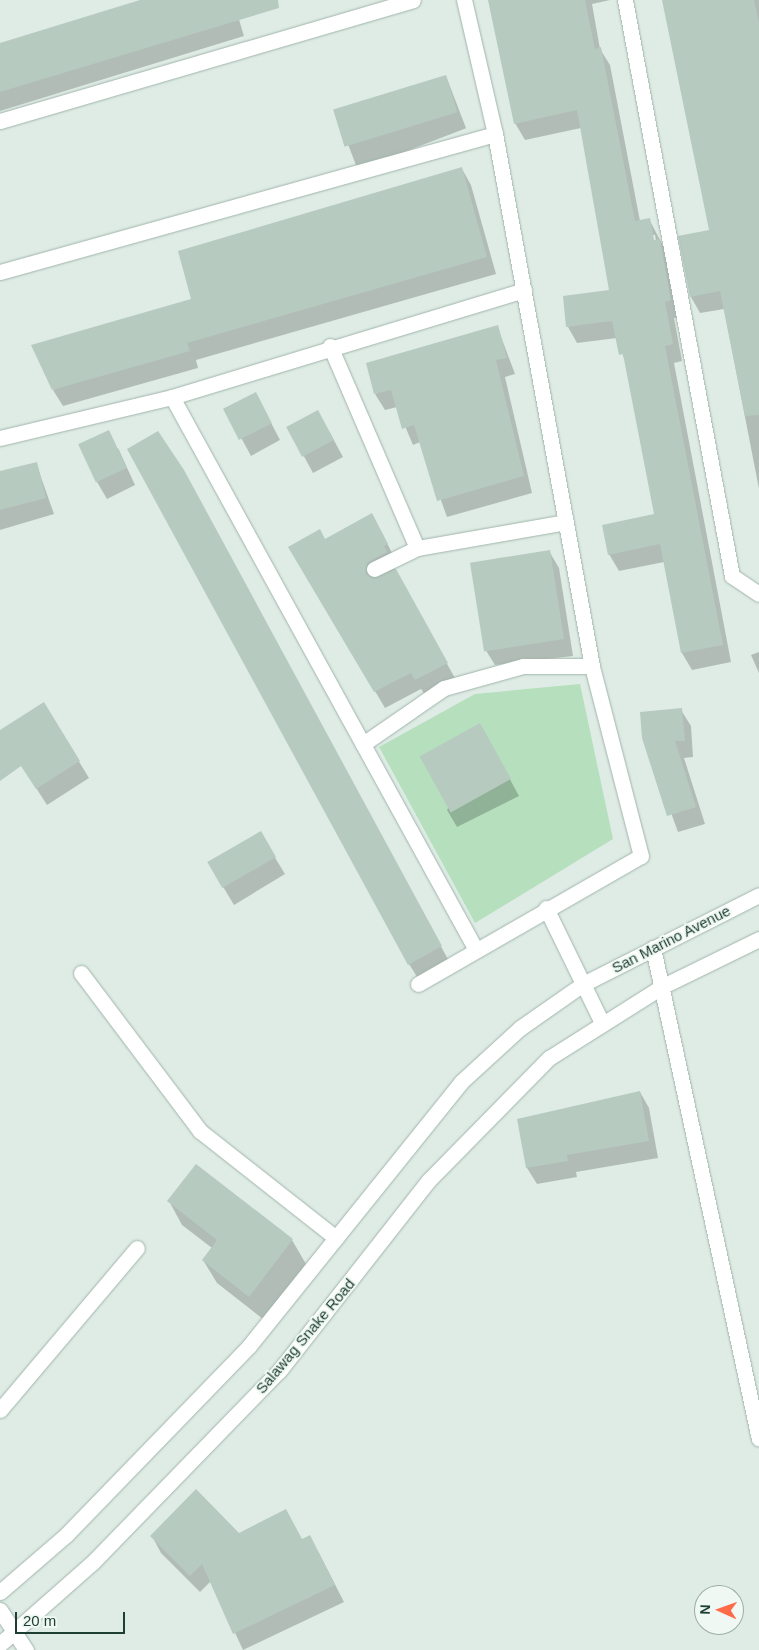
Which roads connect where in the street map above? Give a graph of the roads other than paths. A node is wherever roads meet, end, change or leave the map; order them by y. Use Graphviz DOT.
graph roads {
  1 [pos="413,0"];
  2 [pos="464,0"];
  3 [pos="625,0"];
  4 [pos="0,121"];
  5 [pos="495,134"];
  6 [pos="0,272"];
  7 [pos="524,290"];
  8 [pos="330,346"];
  9 [pos="172,397"];
  10 [pos="0,438"];
  11 [pos="566,522"];
  12 [pos="417,548"];
  13 [pos="374,569"];
  14 [pos="759,594"];
  15 [pos="592,666"];
  16 [pos="363,744"];
  17 [pos="759,895"];
  18 [pos="546,908"];
  19 [pos="759,939"];
  20 [pos="654,948"];
  21 [pos="476,950"];
  22 [pos="81,973"];
  23 [pos="418,984"];
  24 [pos="583,984"];
  25 [pos="662,986"];
  26 [pos="601,1021"];
  27 [pos="336,1238"];
  28 [pos="137,1248"];
  29 [pos="0,1410"];
  30 [pos="759,1439"];
  31 [pos="0,1592"];
  32 [pos="0,1610"];
  33 [pos="15,1633"];
  34 [pos="0,1644"];
  35 [pos="26,1650"];
  1 -- 4 [label="street"];
  2 -- 5 [label="street"];
  3 -- 14 [label="street"];
  5 -- 6 [label="street"];
  5 -- 7 [label="street"];
  7 -- 8 [label="street"];
  7 -- 11 [label="street"];
  8 -- 9 [label="street"];
  8 -- 12 [label="street"];
  9 -- 10 [label="street"];
  9 -- 16 [label="street"];
  11 -- 12 [label="street"];
  11 -- 15 [label="street"];
  12 -- 13 [label="street"];
  15 -- 16 [label="street"];
  15 -- 18 [label="street"];
  16 -- 21 [label="street"];
  17 -- 20 [label="street, San Marino Avenue"];
  18 -- 21 [label="street"];
  18 -- 24 [label="street"];
  19 -- 25 [label="street"];
  20 -- 24 [label="street, San Marino Avenue"];
  20 -- 25 [label="street"];
  21 -- 23 [label="street"];
  22 -- 27 [label="street"];
  24 -- 26 [label="street"];
  24 -- 27 [label="street"];
  25 -- 26 [label="street"];
  25 -- 30 [label="street"];
  26 -- 33 [label="street, Salawag Snake Road"];
  27 -- 31 [label="street"];
  28 -- 29 [label="street"];
  32 -- 33 [label="street"];
  33 -- 34 [label="street, Salawag Snake Road"];
  33 -- 35 [label="street"];
}
